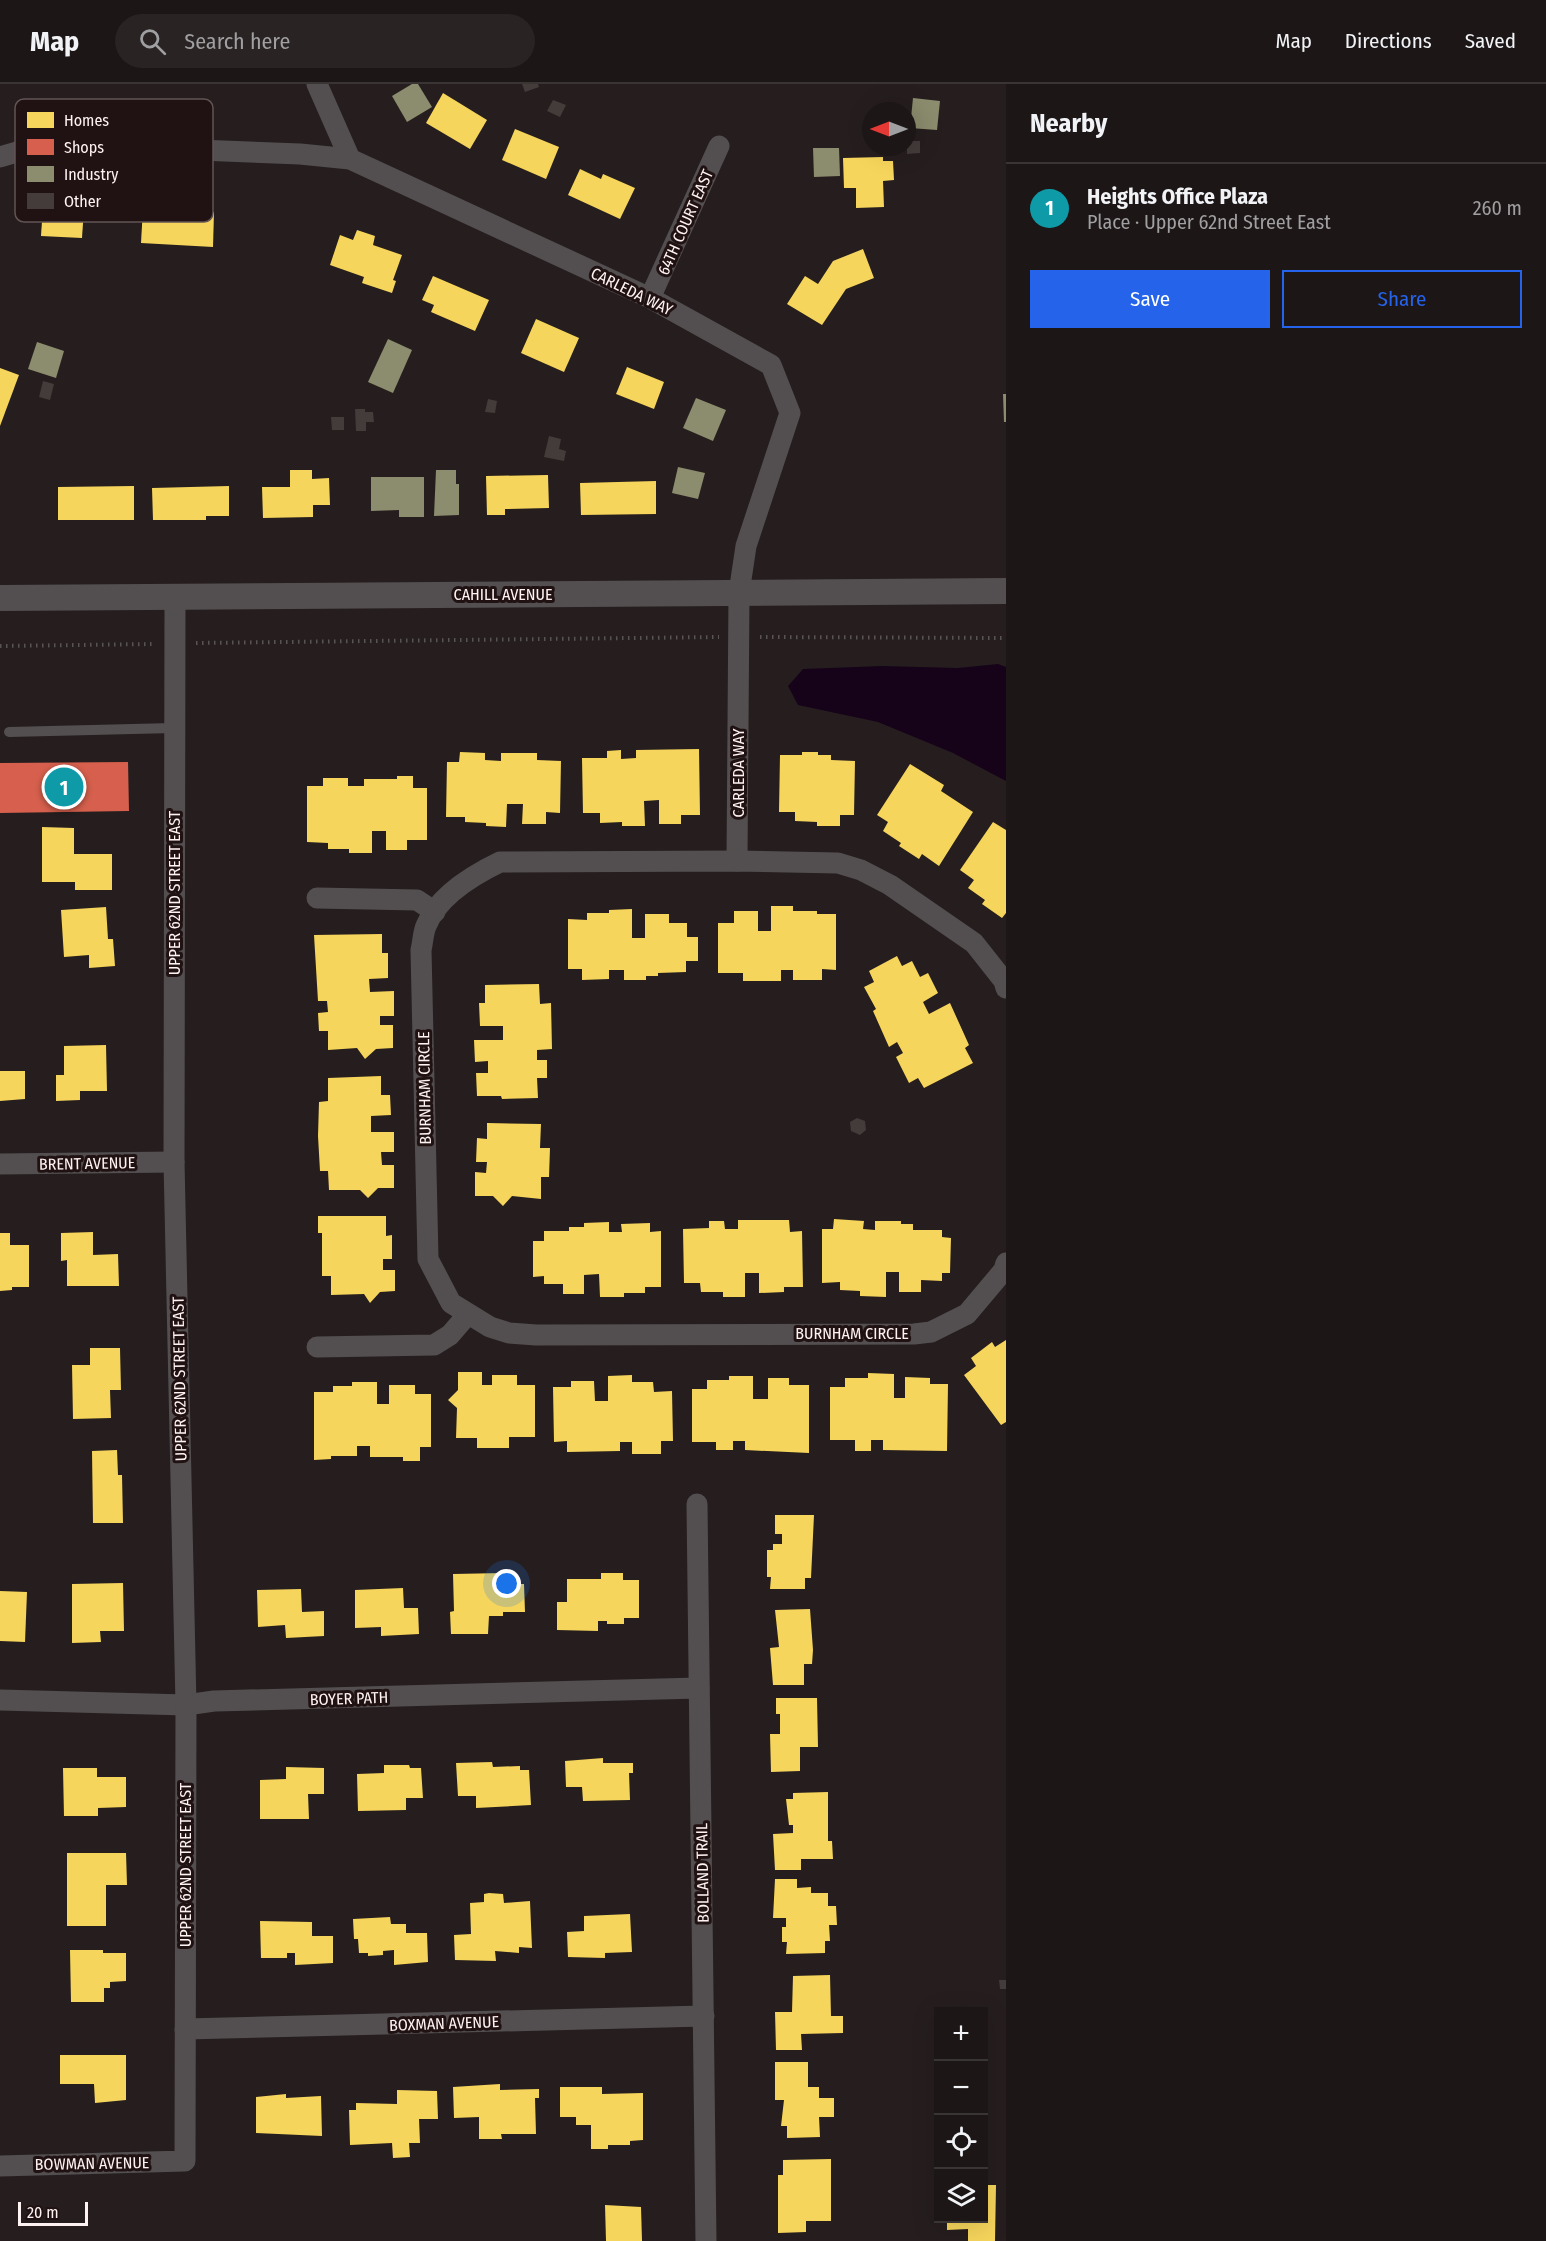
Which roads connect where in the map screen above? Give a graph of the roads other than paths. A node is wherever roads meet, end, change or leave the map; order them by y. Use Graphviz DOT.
graph roads {
  1 [pos="317,84"];
  2 [pos="719,146"];
  3 [pos="213,151"];
  4 [pos="15,153"];
  5 [pos="0,157"];
  6 [pos="350,159"];
  7 [pos="650,298"];
  8 [pos="1006,591"];
  9 [pos="739,593"];
  10 [pos="175,596"];
  11 [pos="0,598"];
  12 [pos="174,728"];
  13 [pos="9,732"];
  14 [pos="737,861"];
  15 [pos="317,898"];
  16 [pos="435,912"];
  17 [pos="1006,988"];
  18 [pos="174,1162"];
  19 [pos="0,1164"];
  20 [pos="1006,1263"];
  21 [pos="468,1314"];
  22 [pos="317,1347"];
  23 [pos="697,1504"];
  24 [pos="699,1688"];
  25 [pos="0,1700"];
  26 [pos="186,1705"];
  27 [pos="704,2016"];
  28 [pos="184,2030"];
  29 [pos="184,2161"];
  30 [pos="0,2166"];
  31 [pos="706,2241"];
  1 -- 6 [label="street"];
  2 -- 7 [label="street, 64TH COURT EAST"];
  3 -- 6 [label="street, CARLEDA WAY"];
  4 -- 5 [label="street, CARLEDA WAY"];
  6 -- 7 [label="street, CARLEDA WAY"];
  7 -- 9 [label="street, CARLEDA WAY"];
  8 -- 9 [label="street, CAHILL AVENUE"];
  9 -- 10 [label="street, CAHILL AVENUE"];
  9 -- 14 [label="street, CARLEDA WAY"];
  10 -- 11 [label="street, CAHILL AVENUE"];
  10 -- 12 [label="street, UPPER 62ND STREET EAST"];
  12 -- 13 [label="lane"];
  12 -- 18 [label="street, UPPER 62ND STREET EAST"];
  14 -- 16 [label="street, BURNHAM CIRCLE"];
  14 -- 17 [label="street, BURNHAM CIRCLE"];
  15 -- 16 [label="street"];
  16 -- 21 [label="street, BURNHAM CIRCLE"];
  18 -- 19 [label="street, BRENT AVENUE"];
  18 -- 26 [label="street, UPPER 62ND STREET EAST"];
  20 -- 21 [label="street, BURNHAM CIRCLE"];
  21 -- 22 [label="street"];
  23 -- 24 [label="street, BOLLAND TRAIL"];
  24 -- 26 [label="street, BOYER PATH"];
  24 -- 27 [label="street, BOLLAND TRAIL"];
  25 -- 26 [label="street, BOYER PATH"];
  26 -- 28 [label="street, UPPER 62ND STREET EAST"];
  27 -- 28 [label="street, BOXMAN AVENUE"];
  27 -- 31 [label="street, BOLLAND TRAIL"];
  28 -- 29 [label="street, UPPER 62ND STREET EAST"];
  29 -- 30 [label="street, BOWMAN AVENUE"];
}
